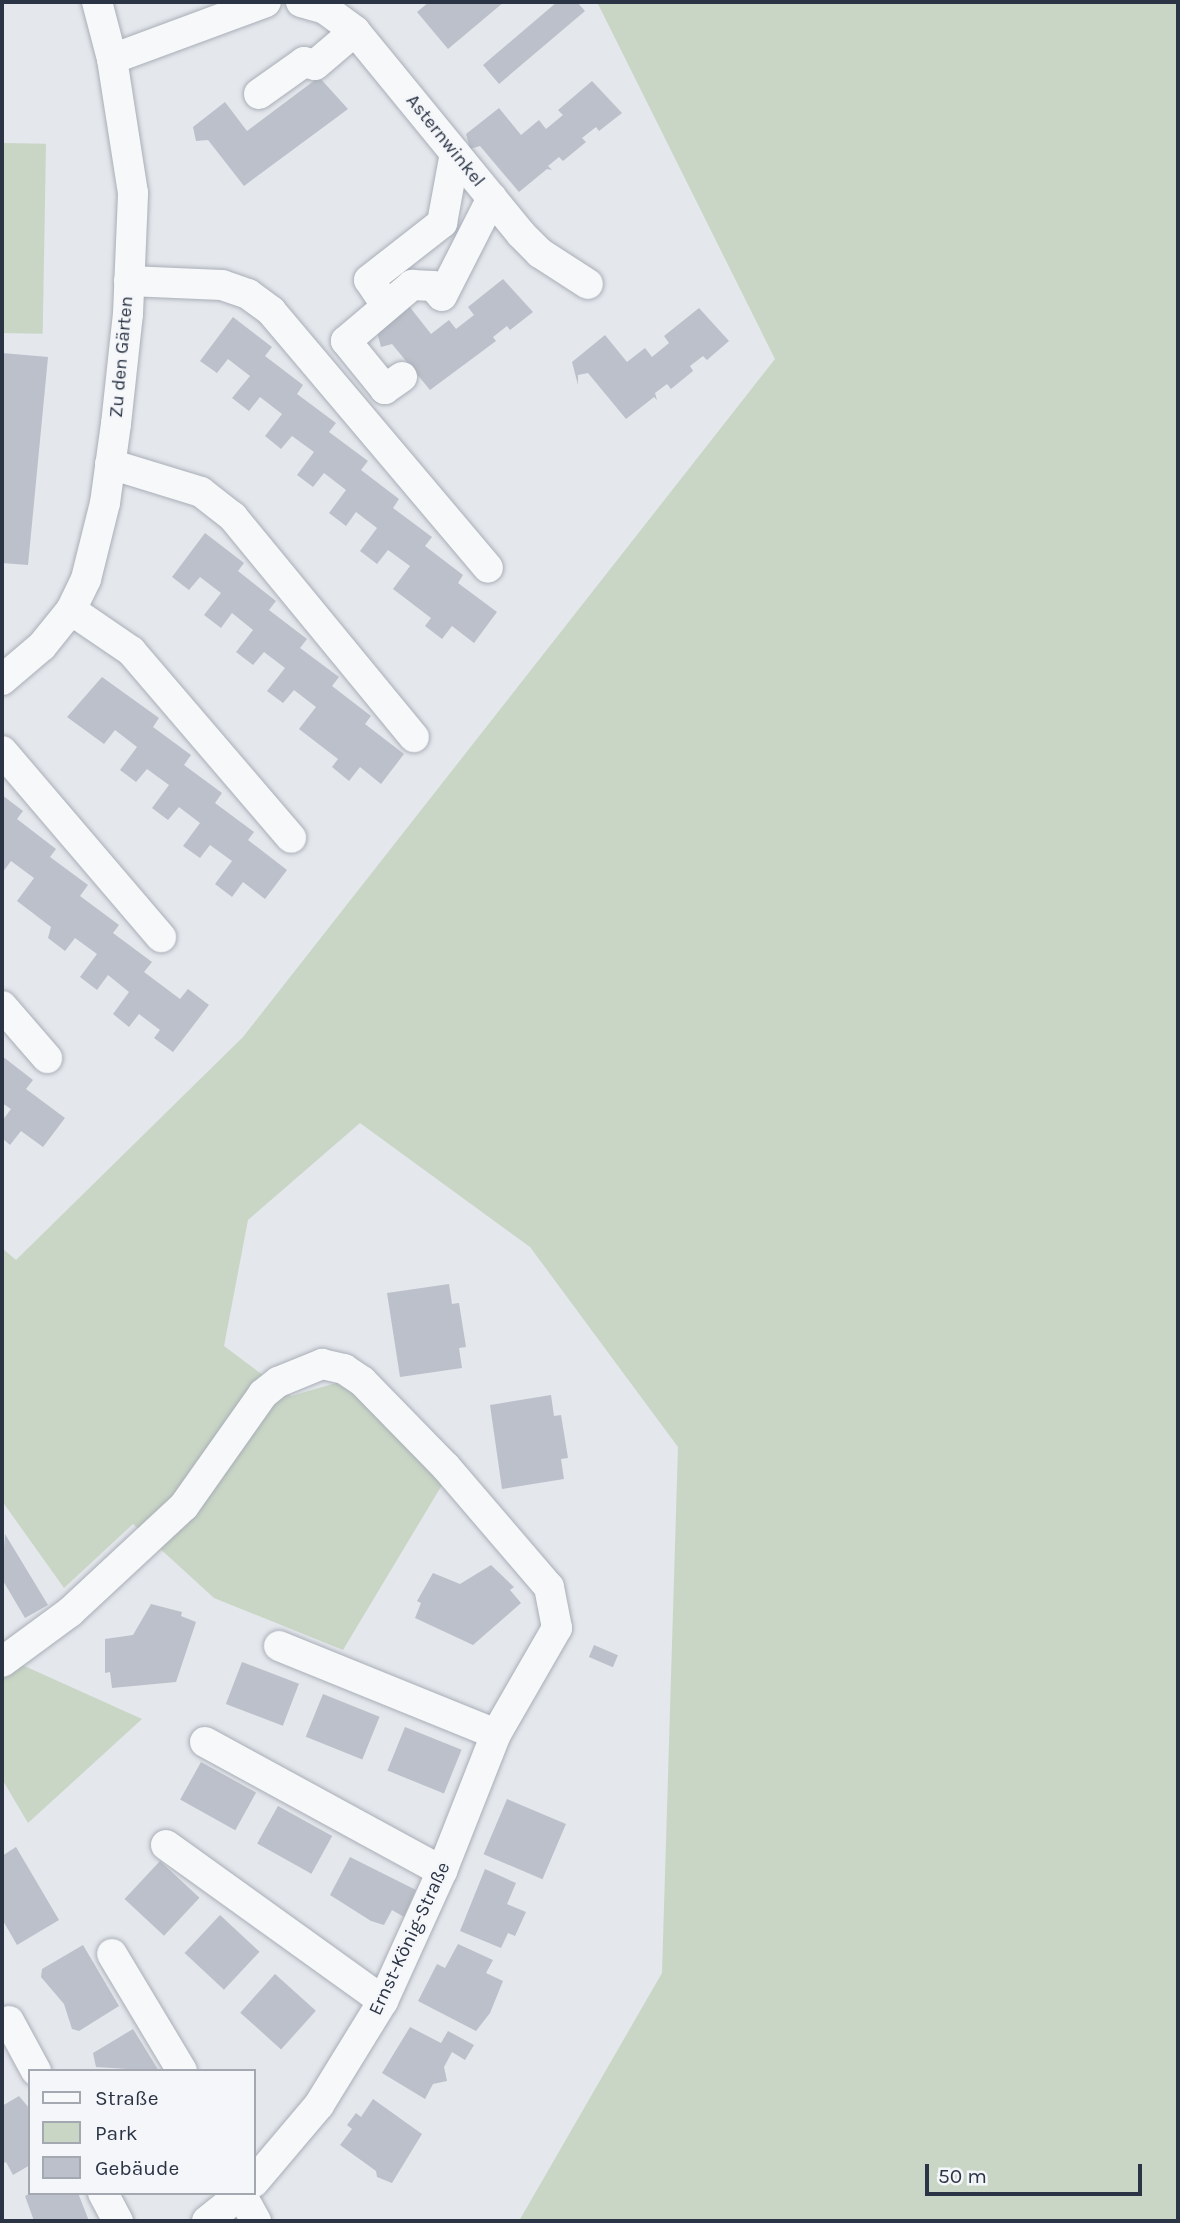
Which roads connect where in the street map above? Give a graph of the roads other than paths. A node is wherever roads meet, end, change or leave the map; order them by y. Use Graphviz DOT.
graph roads {
  1 [pos="97,2"];
  2 [pos="267,2"];
  3 [pos="301,2"];
  4 [pos="355,31"];
  5 [pos="112,59"];
  6 [pos="259,94"];
  7 [pos="455,153"];
  8 [pos="492,198"];
  9 [pos="129,281"];
  10 [pos="588,284"];
  11 [pos="386,305"];
  12 [pos="402,377"];
  13 [pos="110,464"];
  14 [pos="488,568"];
  15 [pos="71,610"];
  16 [pos="2,680"];
  17 [pos="414,737"];
  18 [pos="2,751"];
  19 [pos="291,838"];
  20 [pos="161,937"];
  21 [pos="2,1006"];
  22 [pos="47,1058"];
  23 [pos="279,1646"];
  24 [pos="2,1662"];
  25 [pos="496,1734"];
  26 [pos="205,1742"];
  27 [pos="166,1845"];
  28 [pos="442,1871"];
  29 [pos="112,1954"];
  30 [pos="383,2001"];
  31 [pos="9,2021"];
  32 [pos="35,2069"];
  33 [pos="181,2069"];
  34 [pos="256,2177"];
  35 [pos="104,2195"];
  36 [pos="239,2195"];
  37 [pos="247,2195"];
  38 [pos="118,2221"];
  39 [pos="206,2221"];
  40 [pos="256,2221"];
  1 -- 5 [label="street, Zu den Gärten"];
  2 -- 5 [label="street"];
  3 -- 4 [label="street, Asternwinkel"];
  4 -- 6 [label="street"];
  4 -- 7 [label="street, Asternwinkel"];
  5 -- 9 [label="street, Zu den Gärten"];
  7 -- 8 [label="street, Asternwinkel"];
  7 -- 11 [label="street"];
  8 -- 10 [label="street, Asternwinkel"];
  8 -- 11 [label="street"];
  9 -- 13 [label="street, Zu den Gärten"];
  9 -- 14 [label="street"];
  11 -- 12 [label="street"];
  13 -- 15 [label="street, Zu den Gärten"];
  13 -- 17 [label="street"];
  15 -- 16 [label="street, Zu den Gärten"];
  15 -- 19 [label="street"];
  18 -- 20 [label="street"];
  21 -- 22 [label="street"];
  23 -- 25 [label="street"];
  24 -- 25 [label="street, Ernst-König-Straße"];
  25 -- 28 [label="street, Ernst-König-Straße"];
  26 -- 28 [label="street"];
  27 -- 30 [label="street"];
  28 -- 30 [label="street, Ernst-König-Straße"];
  29 -- 33 [label="street"];
  30 -- 34 [label="street, Ernst-König-Straße"];
  31 -- 32 [label="street"];
  35 -- 38 [label="street"];
  36 -- 39 [label="street, Ernst-König-Straße"];
  37 -- 40 [label="street"];
}
